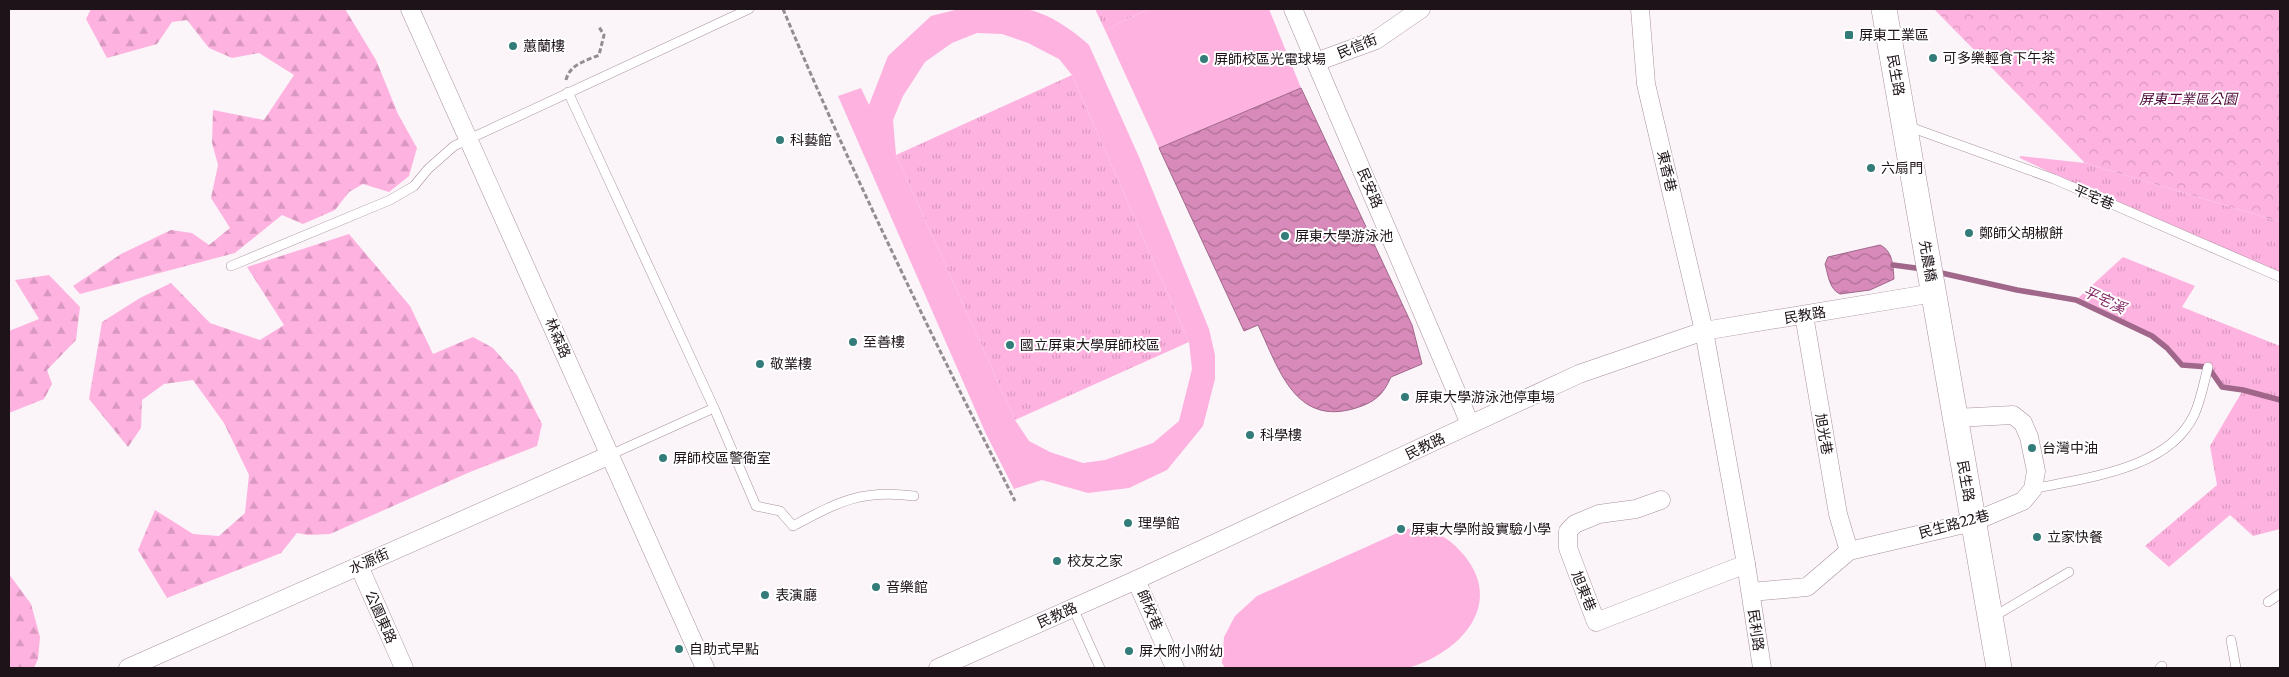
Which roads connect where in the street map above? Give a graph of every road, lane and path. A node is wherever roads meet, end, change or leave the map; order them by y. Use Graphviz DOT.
graph roads {
  1 [pos="410,9"];
  2 [pos="749,9"];
  3 [pos="783,9"];
  4 [pos="1293,9"];
  5 [pos="1421,9"];
  6 [pos="1640,9"];
  7 [pos="1884,9"];
  8 [pos="598,27"];
  9 [pos="1316,62"];
  10 [pos="568,92"];
  11 [pos="1905,125"];
  12 [pos="469,139"];
  13 [pos="1923,230"];
  14 [pos="231,266"];
  15 [pos="2280,277"];
  16 [pos="1934,293"];
  17 [pos="1804,315"];
  18 [pos="1704,331"];
  19 [pos="2208,367"];
  20 [pos="714,408"];
  21 [pos="1955,418"];
  22 [pos="1470,424"];
  23 [pos="610,456"];
  24 [pos="2032,489"];
  25 [pos="914,496"];
  26 [pos="1661,500"];
  27 [pos="1015,501"];
  28 [pos="1973,522"];
  29 [pos="1849,551"];
  30 [pos="1746,564"];
  31 [pos="359,566"];
  32 [pos="2069,572"];
  33 [pos="1136,580"];
  34 [pos="1751,592"];
  35 [pos="2280,594"];
  36 [pos="2268,602"];
  37 [pos="1073,608"];
  38 [pos="1990,618"];
  39 [pos="2231,640"];
  40 [pos="958,664"];
  41 [pos="128,668"];
  42 [pos="404,668"];
  43 [pos="705,668"];
  44 [pos="938,668"];
  45 [pos="1100,668"];
  46 [pos="1174,668"];
  47 [pos="1762,668"];
  48 [pos="1999,668"];
  49 [pos="2236,668"];
  1 -- 12 [label="street, 林森路"];
  2 -- 10 [label="lane"];
  3 -- 27 [label="path"];
  4 -- 9 [label="street, 民安路"];
  5 -- 9 [label="street, 民信街"];
  6 -- 18 [label="street, 東香巷"];
  7 -- 11 [label="street, 民生路"];
  8 -- 10 [label="path"];
  9 -- 22 [label="street, 民安路"];
  10 -- 12 [label="lane"];
  10 -- 20 [label="lane"];
  11 -- 13 [label="street, 民生路"];
  11 -- 15 [label="lane, 平宅巷"];
  12 -- 14 [label="lane"];
  12 -- 23 [label="street, 林森路"];
  13 -- 16 [label="street, 先農橋"];
  16 -- 17 [label="street, 民教路"];
  16 -- 21 [label="street, 民生路"];
  17 -- 18 [label="street, 民教路"];
  17 -- 29 [label="street, 旭光巷"];
  18 -- 22 [label="street, 民教路"];
  18 -- 30 [label="street"];
  19 -- 24 [label="lane"];
  20 -- 23 [label="lane"];
  20 -- 25 [label="lane"];
  21 -- 24 [label="street"];
  21 -- 28 [label="street, 民生路"];
  22 -- 33 [label="street, 民教路"];
  23 -- 31 [label="street, 水源街"];
  23 -- 43 [label="street, 林森路"];
  24 -- 28 [label="street, 民生路22巷"];
  26 -- 30 [label="street, 旭東巷"];
  28 -- 29 [label="street, 民生路22巷"];
  28 -- 38 [label="street, 民生路"];
  29 -- 34 [label="street"];
  30 -- 34 [label="street"];
  31 -- 41 [label="street, 水源街"];
  31 -- 42 [label="street, 公園東路"];
  32 -- 38 [label="lane"];
  33 -- 37 [label="street, 民教路"];
  33 -- 46 [label="street, 師校巷"];
  34 -- 47 [label="street, 民利路"];
  35 -- 36 [label="lane"];
  37 -- 40 [label="street, 民教路"];
  37 -- 45 [label="lane"];
  38 -- 48 [label="street, 民生路"];
  39 -- 49 [label="lane"];
  40 -- 44 [label="street, 民教路"];
}
